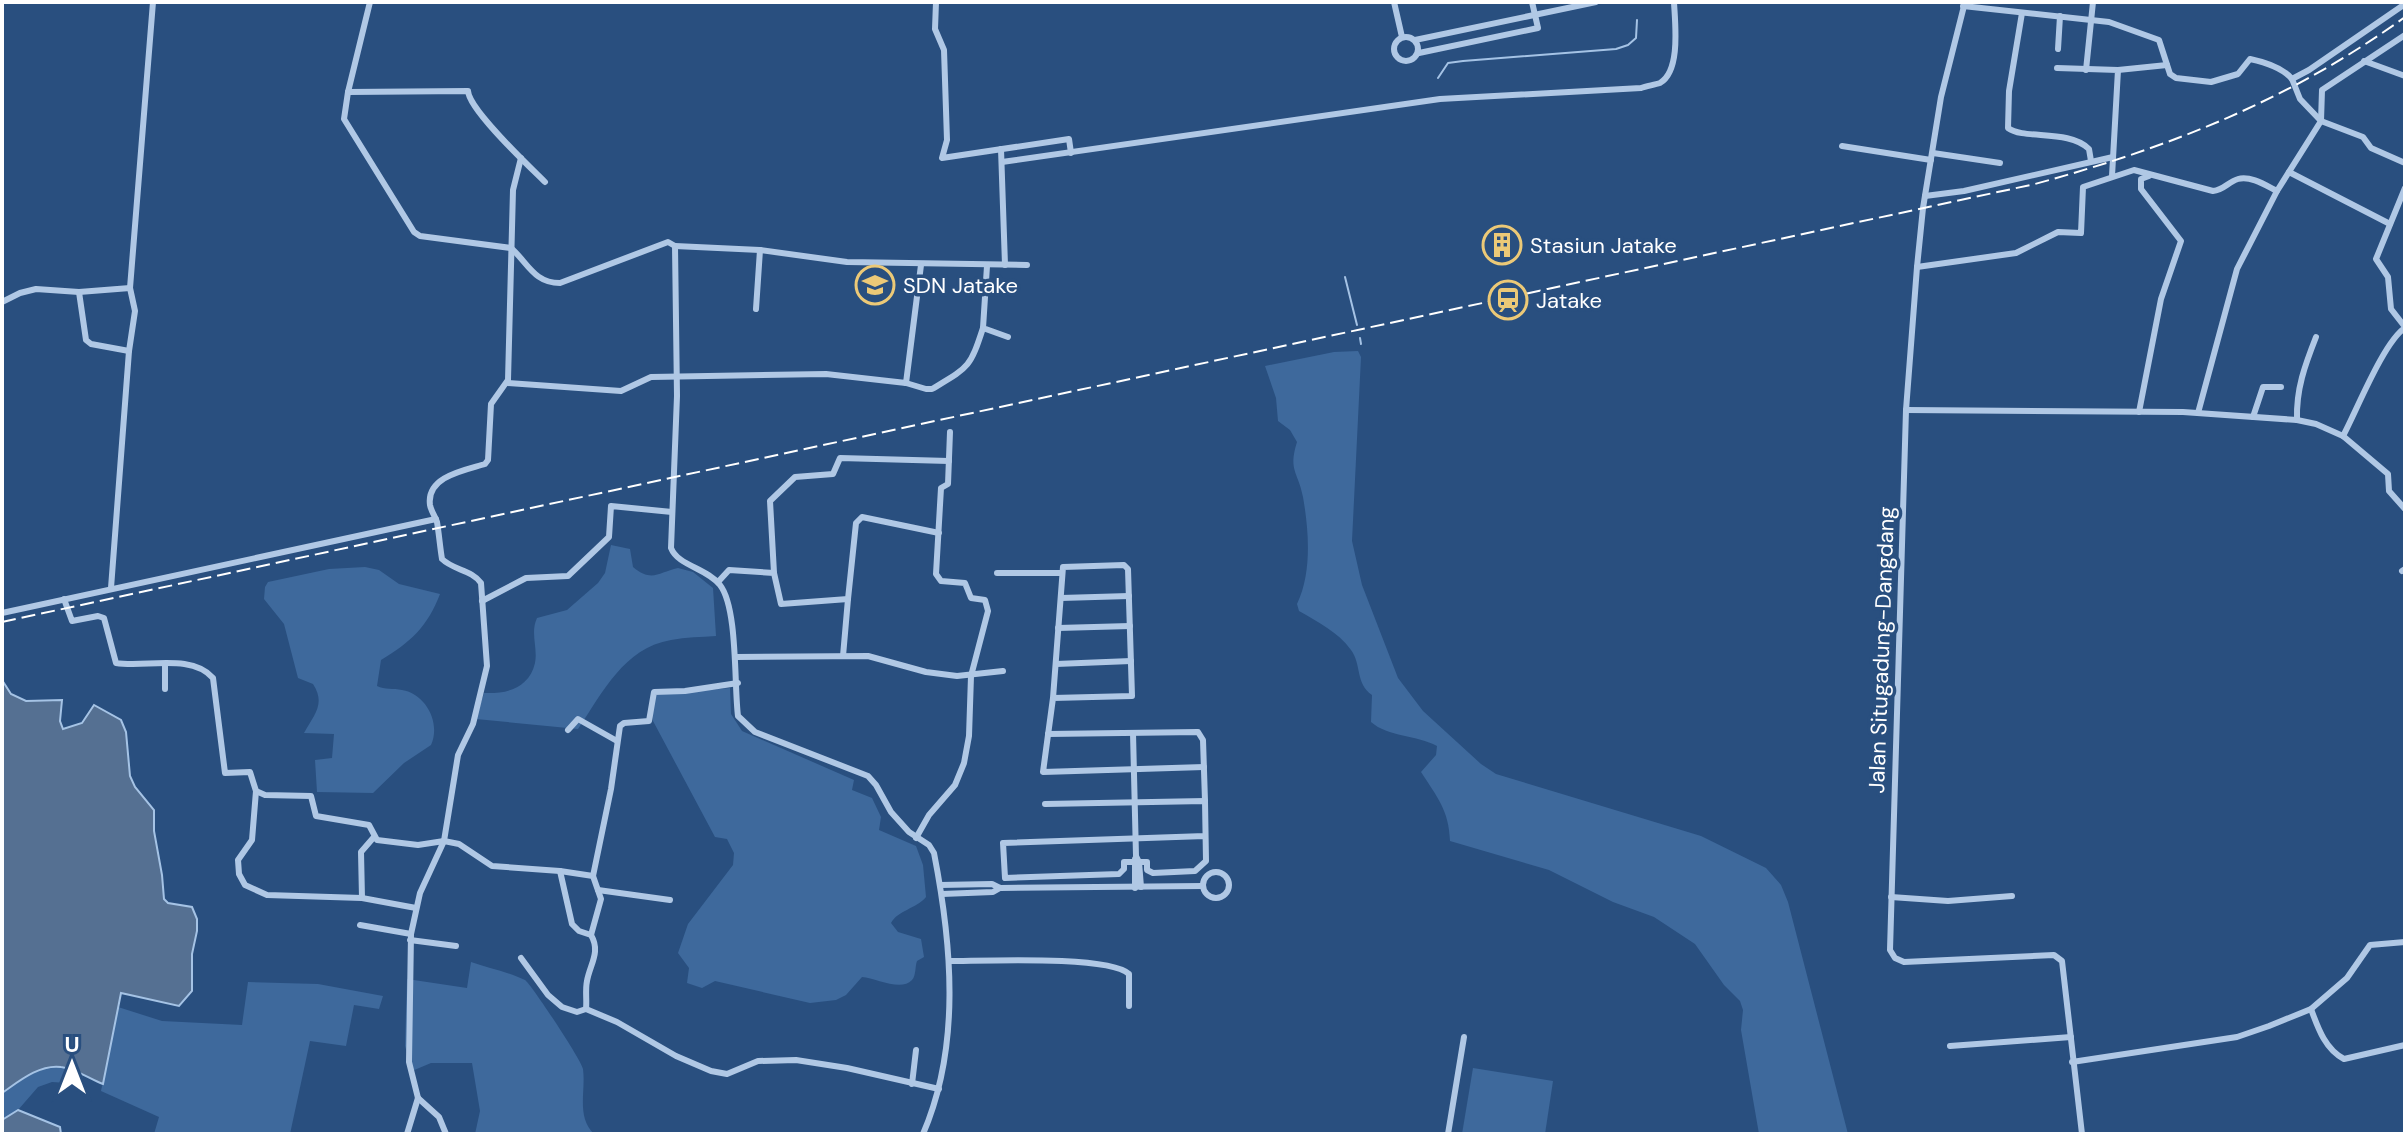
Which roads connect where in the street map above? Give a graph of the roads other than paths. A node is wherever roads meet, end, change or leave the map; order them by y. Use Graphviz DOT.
graph roads {
  1 [pos="153,2"];
  2 [pos="370,2"];
  3 [pos="936,2"];
  4 [pos="1394,2"];
  5 [pos="1532,2"];
  6 [pos="1596,2"];
  7 [pos="1674,2"];
  8 [pos="2093,2"];
  9 [pos="1964,4"];
  10 [pos="2405,4"];
  11 [pos="2022,13"];
  12 [pos="1535,16"];
  13 [pos="2060,16"];
  14 [pos="2090,19"];
  15 [pos="2405,35"];
  16 [pos="1402,37"];
  17 [pos="1415,40"];
  18 [pos="2058,49"];
  19 [pos="1419,53"];
  20 [pos="2364,61"];
  21 [pos="2167,65"];
  22 [pos="2057,68"];
  23 [pos="2086,70"];
  24 [pos="2118,70"];
  25 [pos="2405,76"];
  26 [pos="2292,79"];
  27 [pos="348,92"];
  28 [pos="2321,121"];
  29 [pos="947,140"];
  30 [pos="1842,146"];
  31 [pos="1001,149"];
  32 [pos="1071,153"];
  33 [pos="957,156"];
  34 [pos="1932,156"];
  35 [pos="2113,157"];
  36 [pos="521,158"];
  37 [pos="2091,161"];
  38 [pos="1002,162"];
  39 [pos="2000,163"];
  40 [pos="2405,163"];
  41 [pos="2289,172"];
  42 [pos="2152,175"];
  43 [pos="2112,176"];
  44 [pos="545,182"];
  45 [pos="2405,188"];
  46 [pos="2277,191"];
  47 [pos="1925,196"];
  48 [pos="2390,224"];
  49 [pos="675,246"];
  50 [pos="511,248"];
  51 [pos="760,250"];
  52 [pos="921,265"];
  53 [pos="1005,265"];
  54 [pos="1027,265"];
  55 [pos="987,266"];
  56 [pos="1917,267"];
  57 [pos="130,288"];
  58 [pos="79,292"];
  59 [pos="2,302"];
  60 [pos="756,309"];
  61 [pos="983,328"];
  62 [pos="2405,328"];
  63 [pos="1008,337"];
  64 [pos="2316,337"];
  65 [pos="129,351"];
  66 [pos="677,377"];
  67 [pos="508,383"];
  68 [pos="906,383"];
  69 [pos="2281,387"];
  70 [pos="1906,410"];
  71 [pos="2139,412"];
  72 [pos="2198,413"];
  73 [pos="2253,417"];
  74 [pos="2297,420"];
  75 [pos="950,432"];
  76 [pos="2343,436"];
  77 [pos="949,461"];
  78 [pos="2405,509"];
  79 [pos="672,512"];
  80 [pos="436,519"];
  81 [pos="939,533"];
  82 [pos="774,573"];
  83 [pos="997,573"];
  84 [pos="1062,573"];
  85 [pos="718,582"];
  86 [pos="111,588"];
  87 [pos="1129,596"];
  88 [pos="1061,598"];
  89 [pos="64,599"];
  90 [pos="848,599"];
  91 [pos="482,601"];
  92 [pos="2,613"];
  93 [pos="1130,626"];
  94 [pos="1058,628"];
  95 [pos="843,656"];
  96 [pos="736,657"];
  97 [pos="1131,661"];
  98 [pos="1056,664"];
  99 [pos="165,665"];
  100 [pos="1003,671"];
  101 [pos="971,676"];
  102 [pos="738,683"];
  103 [pos="165,689"];
  104 [pos="1053,698"];
  105 [pos="568,730"];
  106 [pos="1133,733"];
  107 [pos="1048,734"];
  108 [pos="617,741"];
  109 [pos="1204,767"];
  110 [pos="1134,769"];
  111 [pos="256,791"];
  112 [pos="1205,801"];
  113 [pos="1135,803"];
  114 [pos="1045,804"];
  115 [pos="1205,836"];
  116 [pos="374,837"];
  117 [pos="916,838"];
  118 [pos="1136,839"];
  119 [pos="444,841"];
  120 [pos="1136,860"];
  121 [pos="560,871"];
  122 [pos="593,876"];
  123 [pos="940,885"];
  124 [pos="1203,886"];
  125 [pos="1000,888"];
  126 [pos="1138,888"];
  127 [pos="598,890"];
  128 [pos="942,894"];
  129 [pos="2012,896"];
  130 [pos="1891,897"];
  131 [pos="362,898"];
  132 [pos="670,900"];
  133 [pos="416,908"];
  134 [pos="360,925"];
  135 [pos="591,935"];
  136 [pos="410,937"];
  137 [pos="2405,942"];
  138 [pos="456,946"];
  139 [pos="521,958"];
  140 [pos="949,961"];
  141 [pos="1129,1006"];
  142 [pos="586,1009"];
  143 [pos="2311,1009"];
  144 [pos="1464,1037"];
  145 [pos="2071,1037"];
  146 [pos="2405,1045"];
  147 [pos="1950,1046"];
  148 [pos="916,1050"];
  149 [pos="2072,1062"];
  150 [pos="912,1084"];
  151 [pos="939,1089"];
  152 [pos="418,1098"];
  153 [pos="407,1134"];
  154 [pos="446,1134"];
  155 [pos="923,1134"];
  156 [pos="1448,1134"];
  157 [pos="2082,1134"];
  1 -- 57 [label="street"];
  2 -- 27 [label="street"];
  3 -- 29 [label="street"];
  4 -- 16 [label="street"];
  5 -- 12 [label="street"];
  6 -- 12 [label="street"];
  7 -- 32 [label="street"];
  8 -- 14 [label="street"];
  9 -- 11 [label="street"];
  9 -- 34 [label="street, Jalan Situgadung-Dangdang"];
  10 -- 26 [label="street"];
  11 -- 13 [label="street"];
  11 -- 37 [label="street"];
  12 -- 17 [label="street"];
  12 -- 19 [label="street"];
  13 -- 14 [label="street"];
  13 -- 18 [label="street"];
  14 -- 21 [label="street"];
  14 -- 23 [label="street"];
  15 -- 20 [label="street"];
  16 -- 17 [label="street"];
  16 -- 19 [label="street"];
  17 -- 19 [label="street"];
  20 -- 25 [label="street"];
  20 -- 28 [label="street"];
  21 -- 24 [label="street"];
  21 -- 26 [label="street"];
  22 -- 23 [label="street"];
  23 -- 24 [label="street"];
  24 -- 35 [label="street"];
  26 -- 28 [label="street"];
  27 -- 36 [label="street"];
  27 -- 50 [label="street"];
  28 -- 40 [label="street"];
  28 -- 41 [label="street"];
  29 -- 33 [label="street"];
  29 -- 33 [label="street"];
  30 -- 34 [label="street"];
  31 -- 32 [label="street"];
  31 -- 33 [label="street"];
  31 -- 38 [label="street"];
  32 -- 38 [label="street"];
  34 -- 39 [label="street"];
  34 -- 47 [label="street, Jalan Situgadung-Dangdang"];
  35 -- 37 [label="street"];
  35 -- 43 [label="street"];
  36 -- 44 [label="street"];
  36 -- 50 [label="street"];
  37 -- 47 [label="street"];
  38 -- 53 [label="street"];
  41 -- 46 [label="street"];
  41 -- 48 [label="street"];
  42 -- 43 [label="street"];
  42 -- 46 [label="street"];
  42 -- 71 [label="street"];
  43 -- 56 [label="street"];
  45 -- 48 [label="street"];
  46 -- 72 [label="street"];
  47 -- 56 [label="street, Jalan Situgadung-Dangdang"];
  48 -- 62 [label="street"];
  49 -- 50 [label="street"];
  49 -- 51 [label="street"];
  49 -- 66 [label="street"];
  50 -- 67 [label="street"];
  51 -- 52 [label="street"];
  51 -- 60 [label="street"];
  52 -- 55 [label="street"];
  52 -- 68 [label="street"];
  53 -- 54 [label="street"];
  53 -- 55 [label="street"];
  55 -- 61 [label="street"];
  56 -- 70 [label="street, Jalan Situgadung-Dangdang"];
  57 -- 58 [label="street"];
  57 -- 65 [label="street"];
  58 -- 59 [label="street"];
  58 -- 65 [label="street"];
  61 -- 63 [label="street"];
  61 -- 68 [label="street"];
  62 -- 76 [label="street"];
  64 -- 74 [label="street"];
  65 -- 86 [label="street"];
  66 -- 67 [label="street"];
  66 -- 68 [label="street"];
  66 -- 79 [label="street"];
  67 -- 80 [label="street"];
  69 -- 73 [label="street"];
  70 -- 71 [label="street"];
  70 -- 130 [label="street, Jalan Situgadung-Dangdang"];
  71 -- 72 [label="street"];
  72 -- 73 [label="street"];
  73 -- 74 [label="street"];
  74 -- 76 [label="street"];
  75 -- 77 [label="street"];
  76 -- 78 [label="street"];
  77 -- 81 [label="street"];
  77 -- 82 [label="street"];
  79 -- 85 [label="street"];
  79 -- 91 [label="street"];
  80 -- 86 [label="street"];
  80 -- 91 [label="street"];
  81 -- 90 [label="street"];
  81 -- 101 [label="street"];
  82 -- 85 [label="street"];
  82 -- 90 [label="street"];
  83 -- 84 [label="street"];
  84 -- 87 [label="street"];
  84 -- 88 [label="street"];
  85 -- 96 [label="street"];
  86 -- 89 [label="street"];
  87 -- 88 [label="street"];
  87 -- 93 [label="street"];
  88 -- 94 [label="street"];
  89 -- 92 [label="street"];
  89 -- 99 [label="street"];
  90 -- 95 [label="street"];
  91 -- 119 [label="street"];
  93 -- 94 [label="street"];
  93 -- 97 [label="street"];
  94 -- 98 [label="street"];
  95 -- 96 [label="street"];
  95 -- 101 [label="street"];
  96 -- 102 [label="street"];
  97 -- 98 [label="street"];
  97 -- 104 [label="street"];
  98 -- 104 [label="street"];
  99 -- 103 [label="street"];
  99 -- 111 [label="street"];
  100 -- 101 [label="street"];
  101 -- 117 [label="street"];
  102 -- 108 [label="street"];
  102 -- 117 [label="street"];
  104 -- 107 [label="street"];
  105 -- 108 [label="street"];
  106 -- 107 [label="street"];
  106 -- 109 [label="street"];
  106 -- 110 [label="street"];
  107 -- 110 [label="street"];
  108 -- 122 [label="street"];
  109 -- 110 [label="street"];
  109 -- 112 [label="street"];
  110 -- 113 [label="street"];
  111 -- 116 [label="street"];
  111 -- 131 [label="street"];
  112 -- 113 [label="street"];
  112 -- 115 [label="street"];
  113 -- 114 [label="street"];
  113 -- 118 [label="street"];
  115 -- 118 [label="street"];
  115 -- 120 [label="street"];
  116 -- 119 [label="street"];
  116 -- 131 [label="street"];
  117 -- 123 [label="street"];
  118 -- 120 [label="street"];
  118 -- 120 [label="street"];
  119 -- 121 [label="street"];
  119 -- 133 [label="street"];
  120 -- 126 [label="street"];
  121 -- 122 [label="street"];
  121 -- 135 [label="street"];
  122 -- 127 [label="street"];
  123 -- 125 [label="street"];
  123 -- 128 [label="street"];
  124 -- 124 [label="street"];
  124 -- 126 [label="street"];
  125 -- 126 [label="street"];
  125 -- 128 [label="street"];
  127 -- 132 [label="street"];
  127 -- 135 [label="street"];
  128 -- 140 [label="street"];
  129 -- 130 [label="street"];
  130 -- 145 [label="street, Jalan Situgadung-Dangdang"];
  131 -- 133 [label="street"];
  133 -- 136 [label="street"];
  134 -- 136 [label="street"];
  135 -- 142 [label="street"];
  136 -- 138 [label="street"];
  136 -- 152 [label="street"];
  137 -- 143 [label="street"];
  139 -- 142 [label="street"];
  140 -- 141 [label="street"];
  140 -- 151 [label="street"];
  142 -- 150 [label="street"];
  143 -- 146 [label="street"];
  143 -- 149 [label="street"];
  144 -- 156 [label="street"];
  145 -- 147 [label="street"];
  145 -- 149 [label="street, Jalan Situgadung-Dangdang"];
  148 -- 150 [label="street"];
  149 -- 157 [label="street, Jalan Situgadung-Dangdang"];
  150 -- 151 [label="street"];
  151 -- 155 [label="street"];
  152 -- 153 [label="street"];
  152 -- 154 [label="street"];
}
